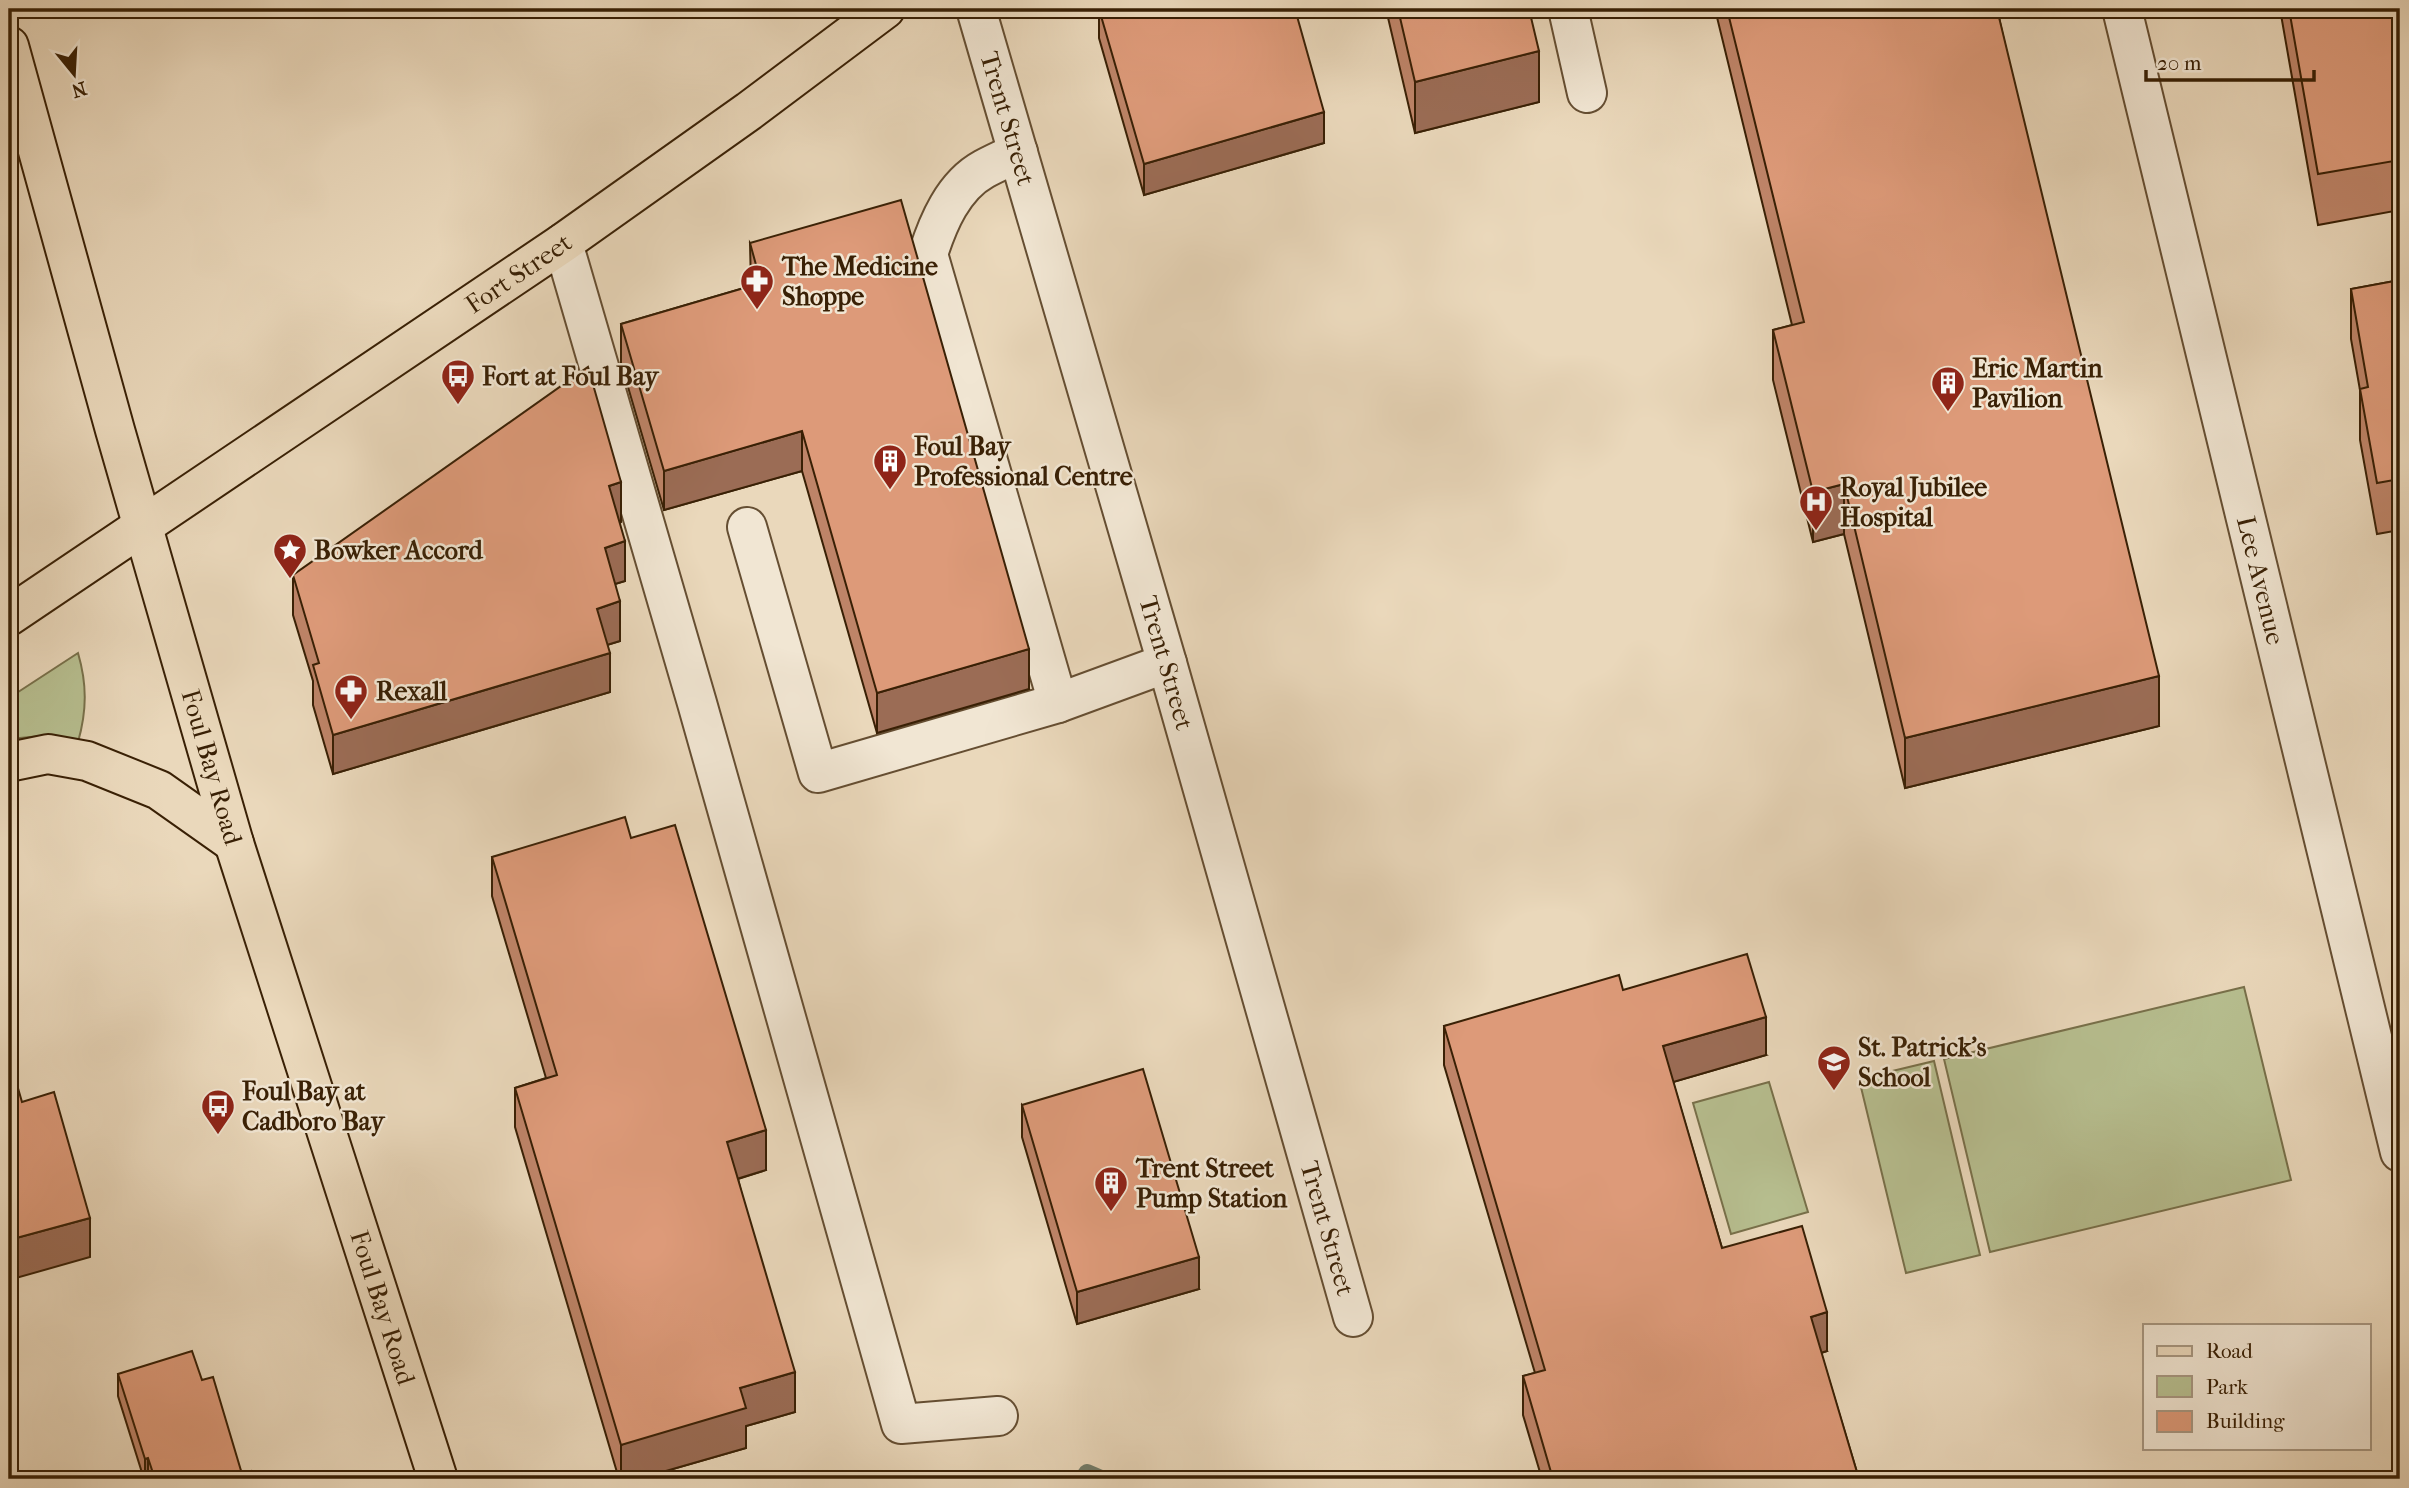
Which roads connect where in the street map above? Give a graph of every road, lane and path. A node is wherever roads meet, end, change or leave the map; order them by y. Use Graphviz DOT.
graph roads {
  1 [pos="885,9"];
  2 [pos="976,9"];
  3 [pos="1568,9"];
  4 [pos="2122,9"];
  5 [pos="9,46"];
  6 [pos="1587,93"];
  7 [pos="1018,152"];
  8 [pos="563,243"];
  9 [pos="143,526"];
  10 [pos="747,527"];
  11 [pos="9,616"];
  12 [pos="1167,663"];
  13 [pos="1058,703"];
  14 [pos="9,762"];
  15 [pos="234,843"];
  16 [pos="2400,1152"];
  17 [pos="1353,1317"];
  18 [pos="998,1416"];
  19 [pos="438,1479"];
  1 -- 8 [label="main road, Fort Street"];
  2 -- 7 [label="street, Trent Street"];
  3 -- 6 [label="street"];
  4 -- 16 [label="street, Lee Avenue"];
  5 -- 9 [label="main road, Foul Bay Road"];
  7 -- 12 [label="street, Trent Street"];
  7 -- 13 [label="street"];
  8 -- 9 [label="main road, Fort Street"];
  8 -- 18 [label="street"];
  9 -- 11 [label="main road, Fort Street"];
  9 -- 15 [label="main road, Foul Bay Road"];
  10 -- 13 [label="street"];
  12 -- 13 [label="street"];
  12 -- 17 [label="street, Trent Street"];
  14 -- 15 [label="main road"];
  15 -- 19 [label="main road, Foul Bay Road"];
}
